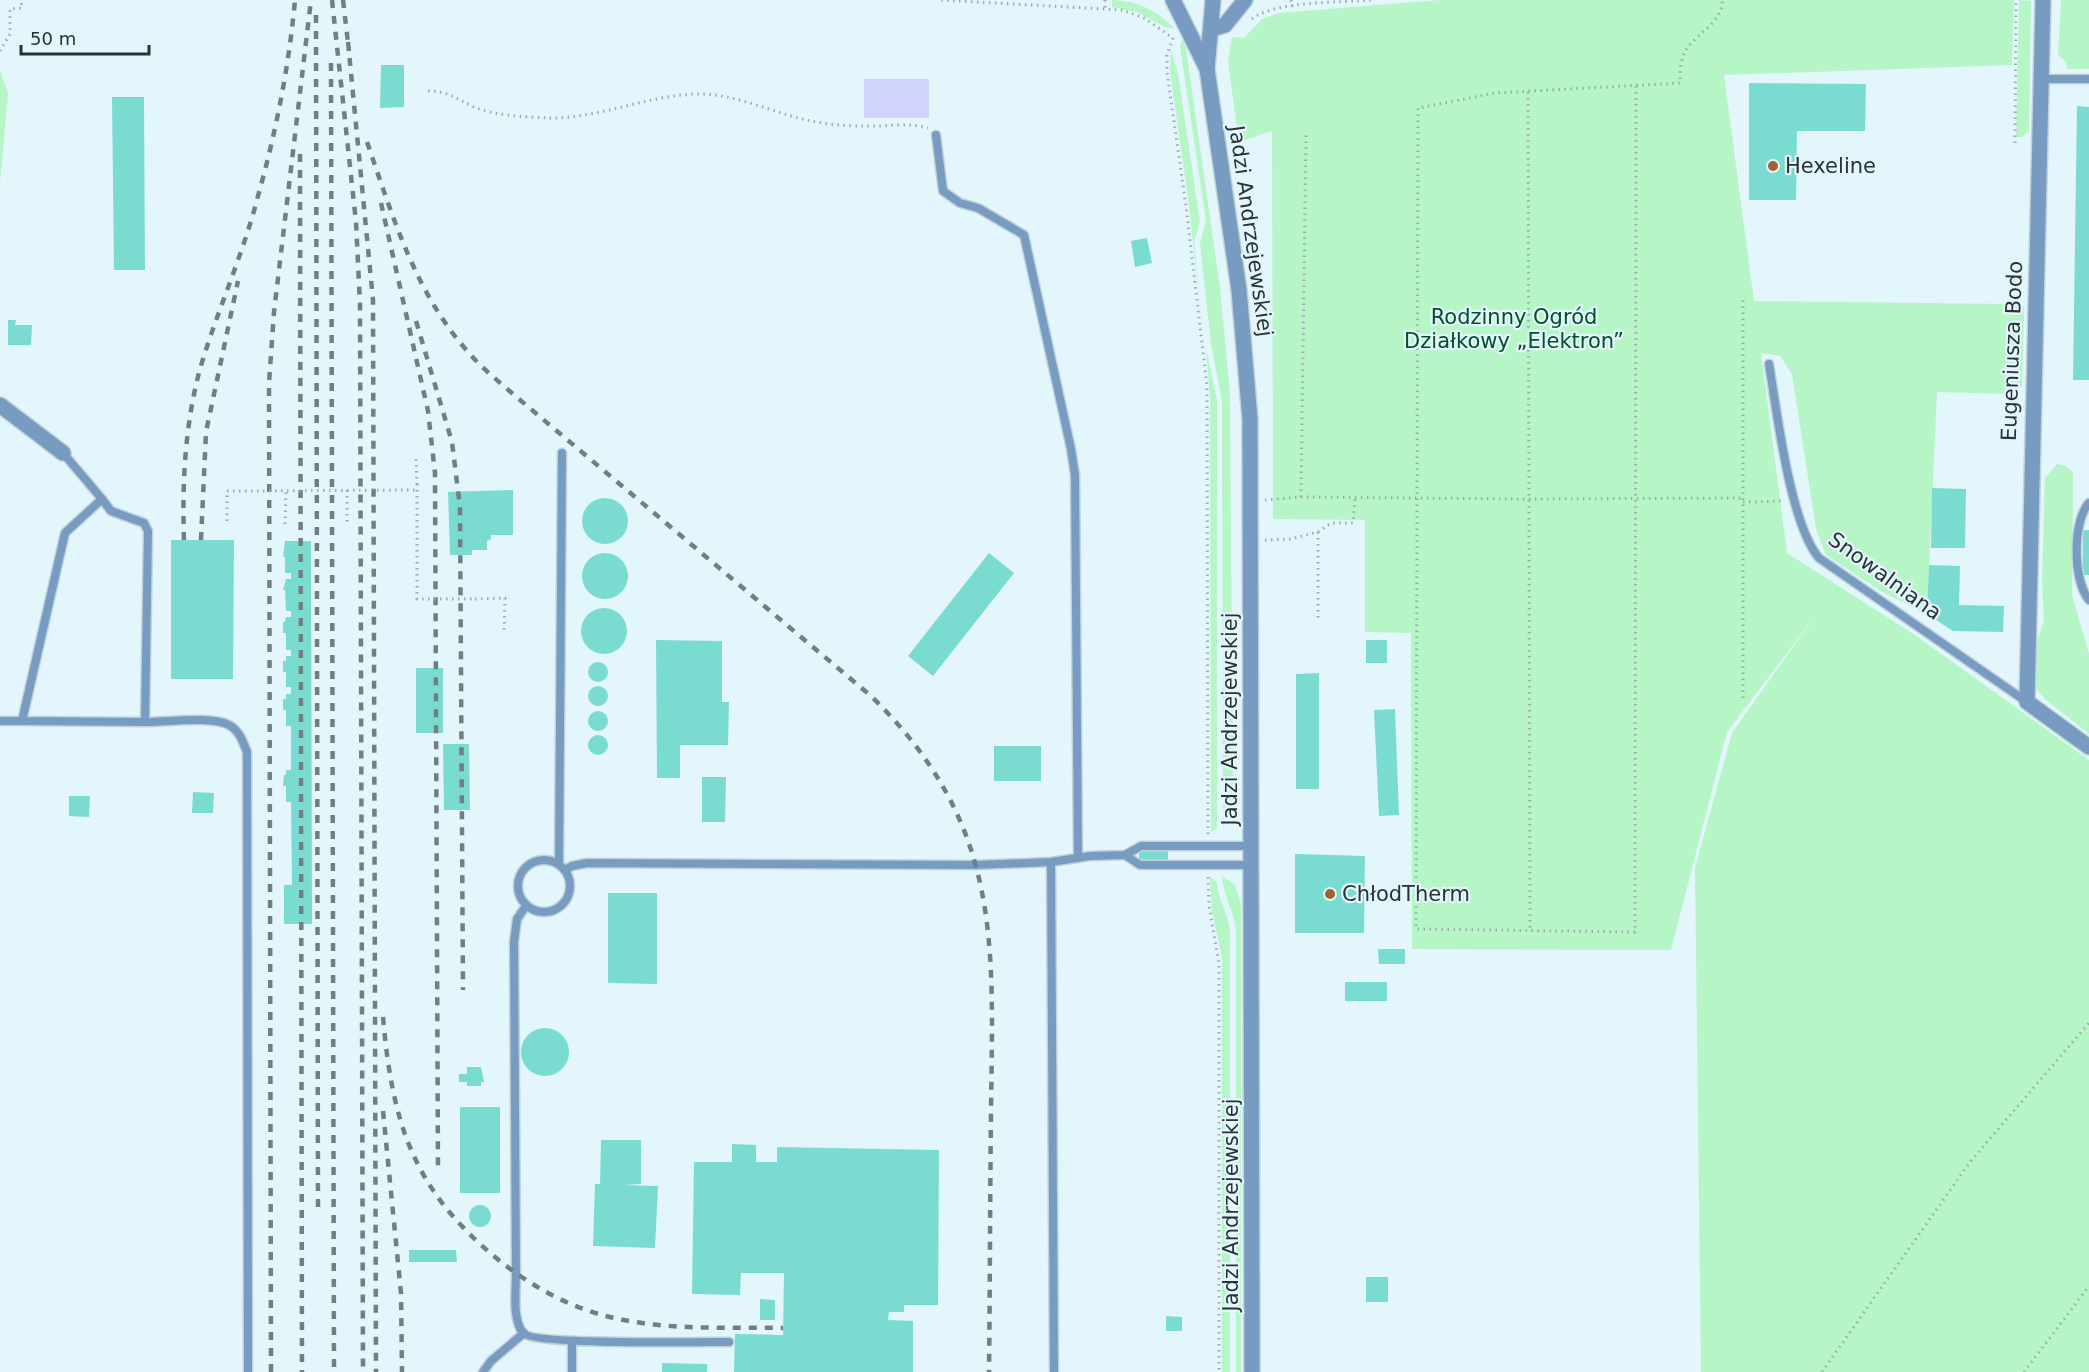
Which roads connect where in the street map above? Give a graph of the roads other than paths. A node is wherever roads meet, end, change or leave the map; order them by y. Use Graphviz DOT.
graph roads {
  1 [pos="1173,0"];
  2 [pos="1213,0"];
  3 [pos="1245,0"];
  4 [pos="2043,0"];
  5 [pos="1212,29"];
  6 [pos="1207,69"];
  7 [pos="2041,79"];
  8 [pos="2089,79"];
  9 [pos="936,135"];
  10 [pos="1769,364"];
  11 [pos="0,405"];
  12 [pos="63,453"];
  13 [pos="562,453"];
  14 [pos="102,499"];
  15 [pos="2089,504"];
  16 [pos="2089,600"];
  17 [pos="2026,702"];
  18 [pos="0,721"];
  19 [pos="22,721"];
  20 [pos="146,722"];
  21 [pos="2089,747"];
  22 [pos="1251,846"];
  23 [pos="1125,855"];
  24 [pos="1078,858"];
  25 [pos="1051,862"];
  26 [pos="1252,865"];
  27 [pos="562,867"];
  28 [pos="526,906"];
  29 [pos="524,1333"];
  30 [pos="572,1341"];
  31 [pos="729,1342"];
  32 [pos="248,1372"];
  33 [pos="483,1372"];
  34 [pos="572,1372"];
  35 [pos="1054,1372"];
  36 [pos="1252,1372"];
  1 -- 6 [label="street, Jadzi Andrzejewskiej"];
  2 -- 5 [label="street, Jadzi Andrzejewskiej"];
  3 -- 5 [label="street"];
  4 -- 7 [label="street, Eugeniusza Bodo"];
  5 -- 6 [label="street, Jadzi Andrzejewskiej"];
  6 -- 22 [label="street, Jadzi Andrzejewskiej"];
  7 -- 8 [label="lane"];
  7 -- 17 [label="street, Eugeniusza Bodo"];
  9 -- 24 [label="lane"];
  10 -- 17 [label="lane, Snowalniana"];
  11 -- 12 [label="street"];
  12 -- 14 [label="lane"];
  13 -- 27 [label="lane"];
  14 -- 19 [label="lane"];
  14 -- 20 [label="lane"];
  15 -- 16 [label="lane"];
  17 -- 21 [label="street, Snowalniana"];
  18 -- 19 [label="lane"];
  19 -- 20 [label="lane"];
  20 -- 32 [label="lane"];
  22 -- 23 [label="lane"];
  22 -- 26 [label="street, Jadzi Andrzejewskiej"];
  23 -- 24 [label="lane"];
  23 -- 26 [label="lane"];
  24 -- 25 [label="lane"];
  25 -- 27 [label="lane"];
  25 -- 35 [label="lane"];
  26 -- 36 [label="street, Jadzi Andrzejewskiej"];
  27 -- 28 [label="lane"];
  27 -- 28 [label="lane"];
  28 -- 29 [label="lane"];
  29 -- 30 [label="lane"];
  29 -- 33 [label="lane"];
  30 -- 31 [label="lane"];
  30 -- 34 [label="lane"];
}
